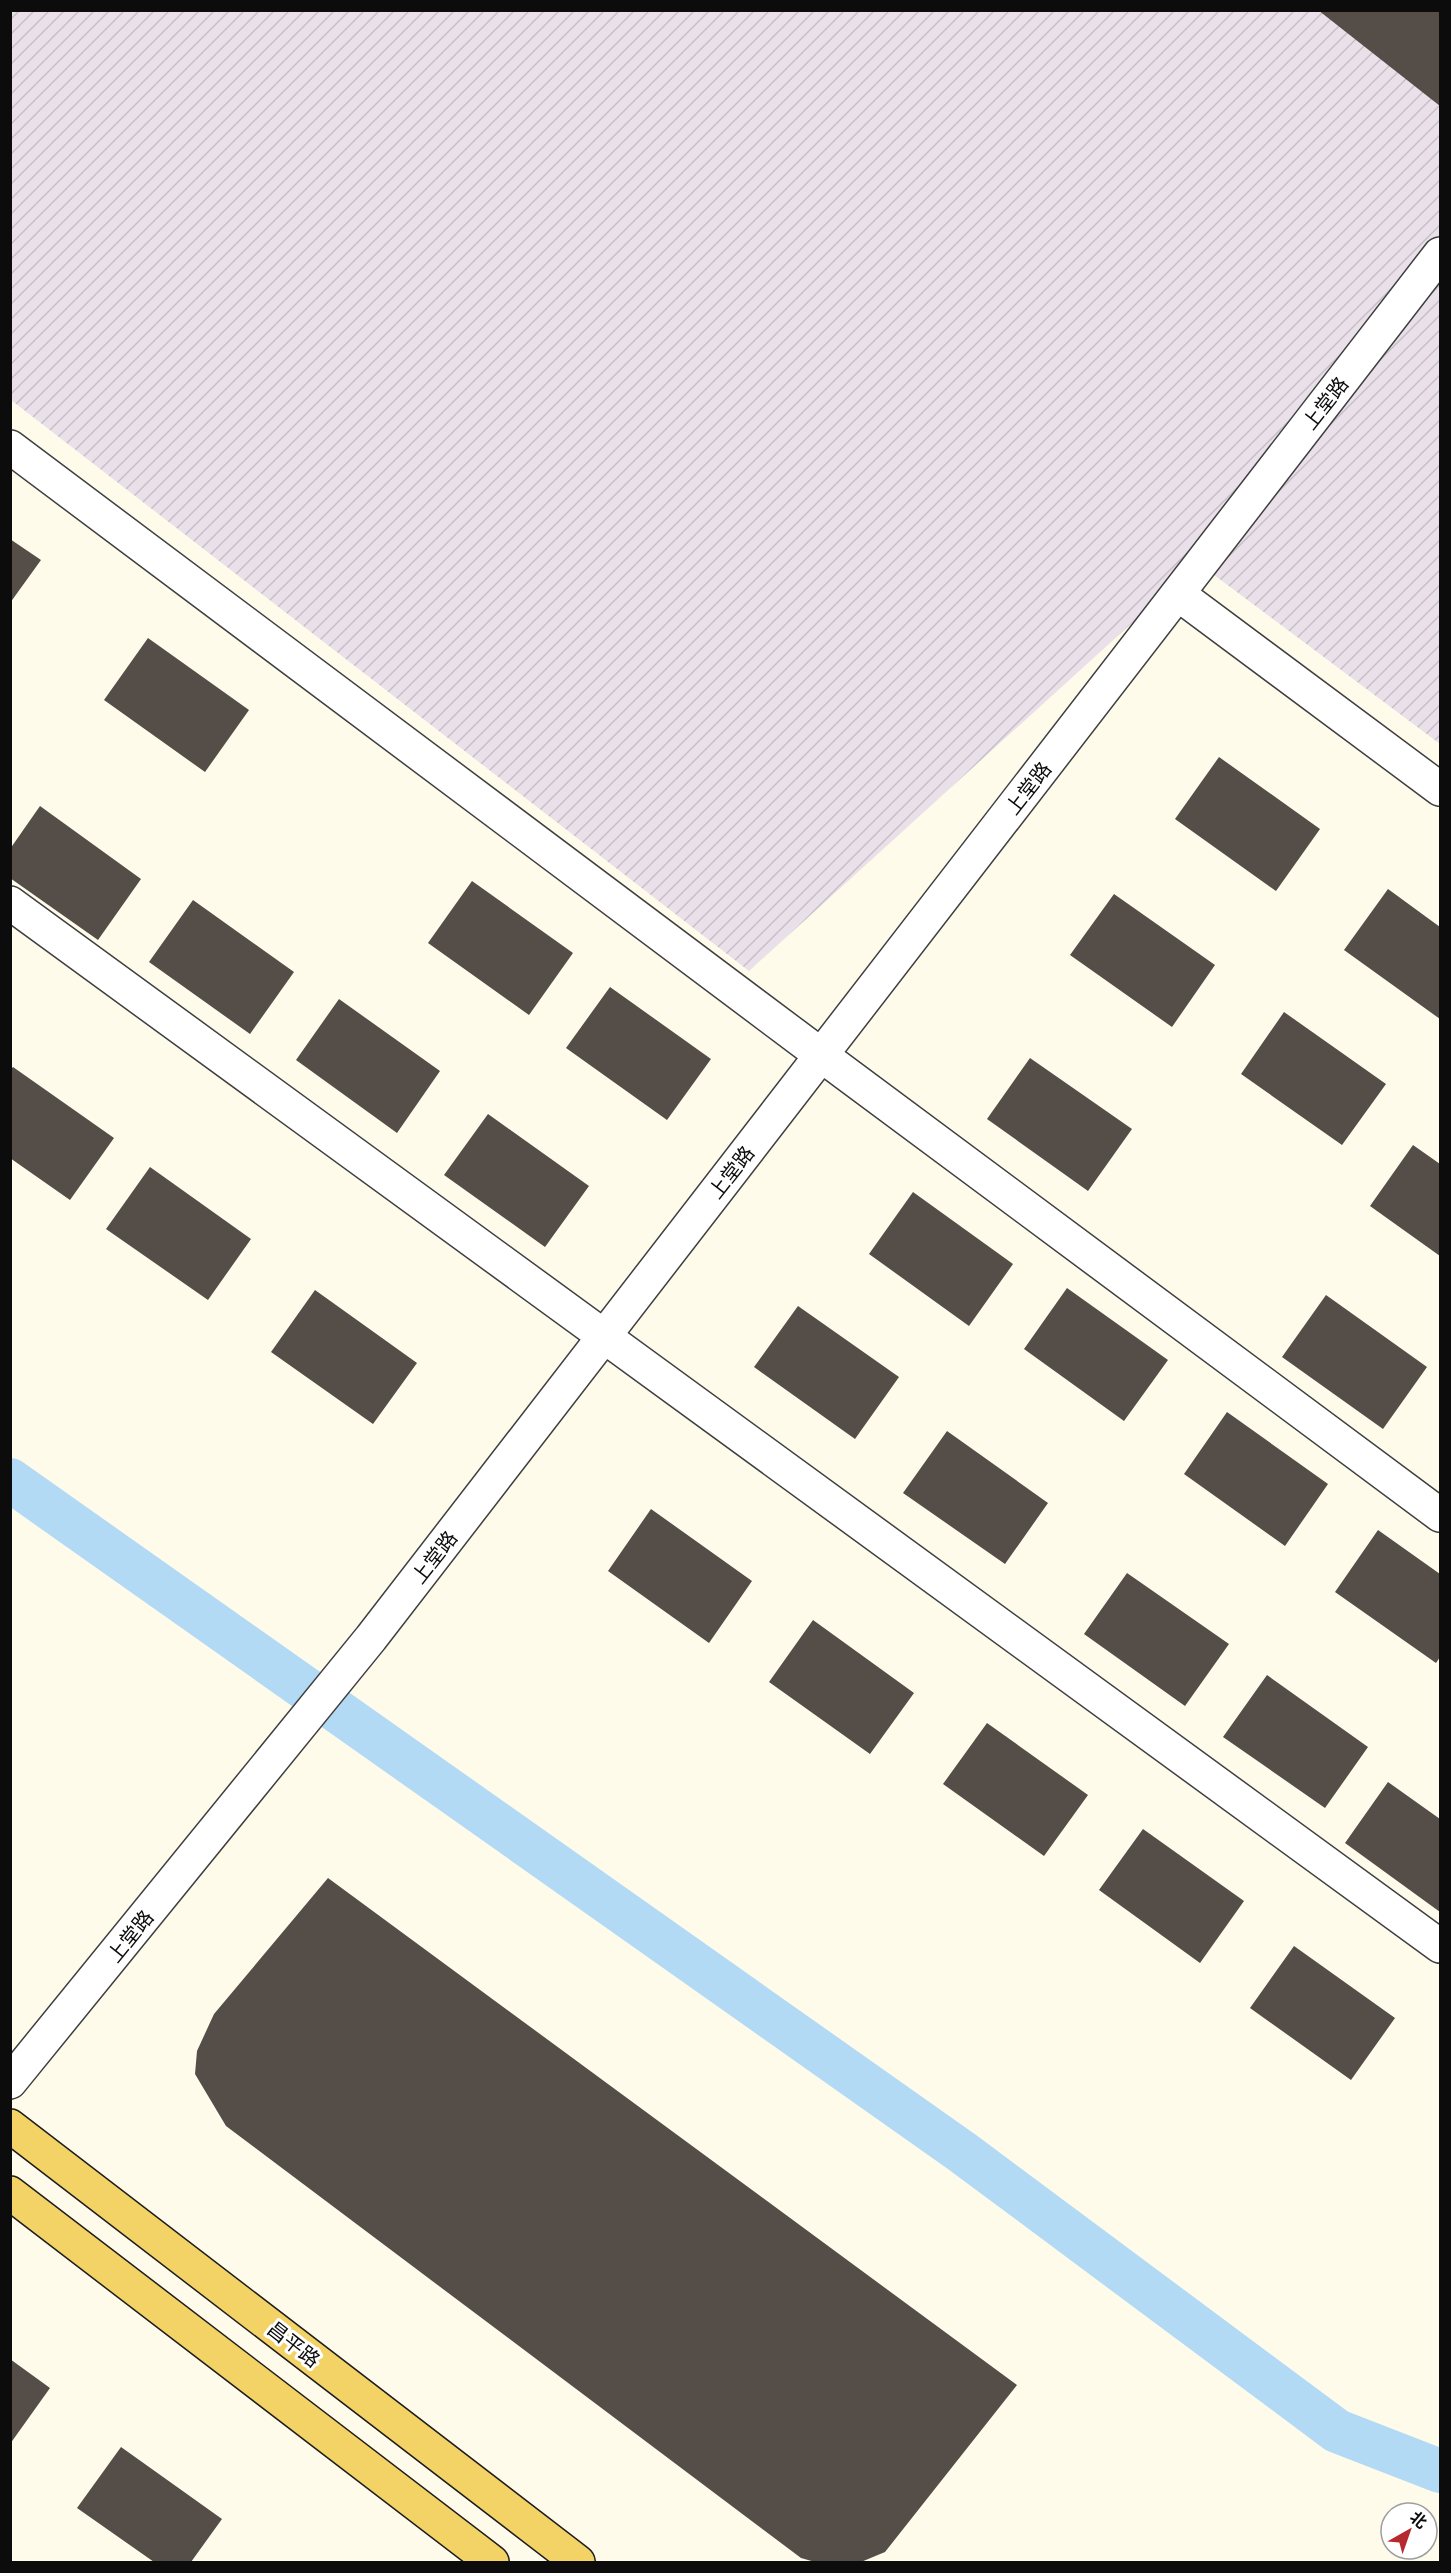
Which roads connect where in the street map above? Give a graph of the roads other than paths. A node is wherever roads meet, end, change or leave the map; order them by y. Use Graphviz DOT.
graph roads {
  1 [pos="1440,254"];
  2 [pos="10,447"];
  3 [pos="1178,594"];
  4 [pos="1440,789"];
  5 [pos="10,903"];
  6 [pos="821,1055"];
  7 [pos="603,1337"];
  8 [pos="1440,1515"];
  9 [pos="1440,1946"];
  10 [pos="10,2082"];
  11 [pos="10,2126"];
  12 [pos="10,2193"];
  13 [pos="492,2562"];
  14 [pos="578,2562"];
  1 -- 3 [label="street, 上堂路"];
  2 -- 6 [label="street"];
  3 -- 4 [label="street"];
  3 -- 6 [label="street, 上堂路"];
  5 -- 7 [label="street"];
  6 -- 7 [label="street, 上堂路"];
  6 -- 8 [label="street"];
  7 -- 9 [label="street"];
  7 -- 10 [label="street, 上堂路"];
  11 -- 14 [label="main road, 昌平路"];
  12 -- 13 [label="main road"];
}
